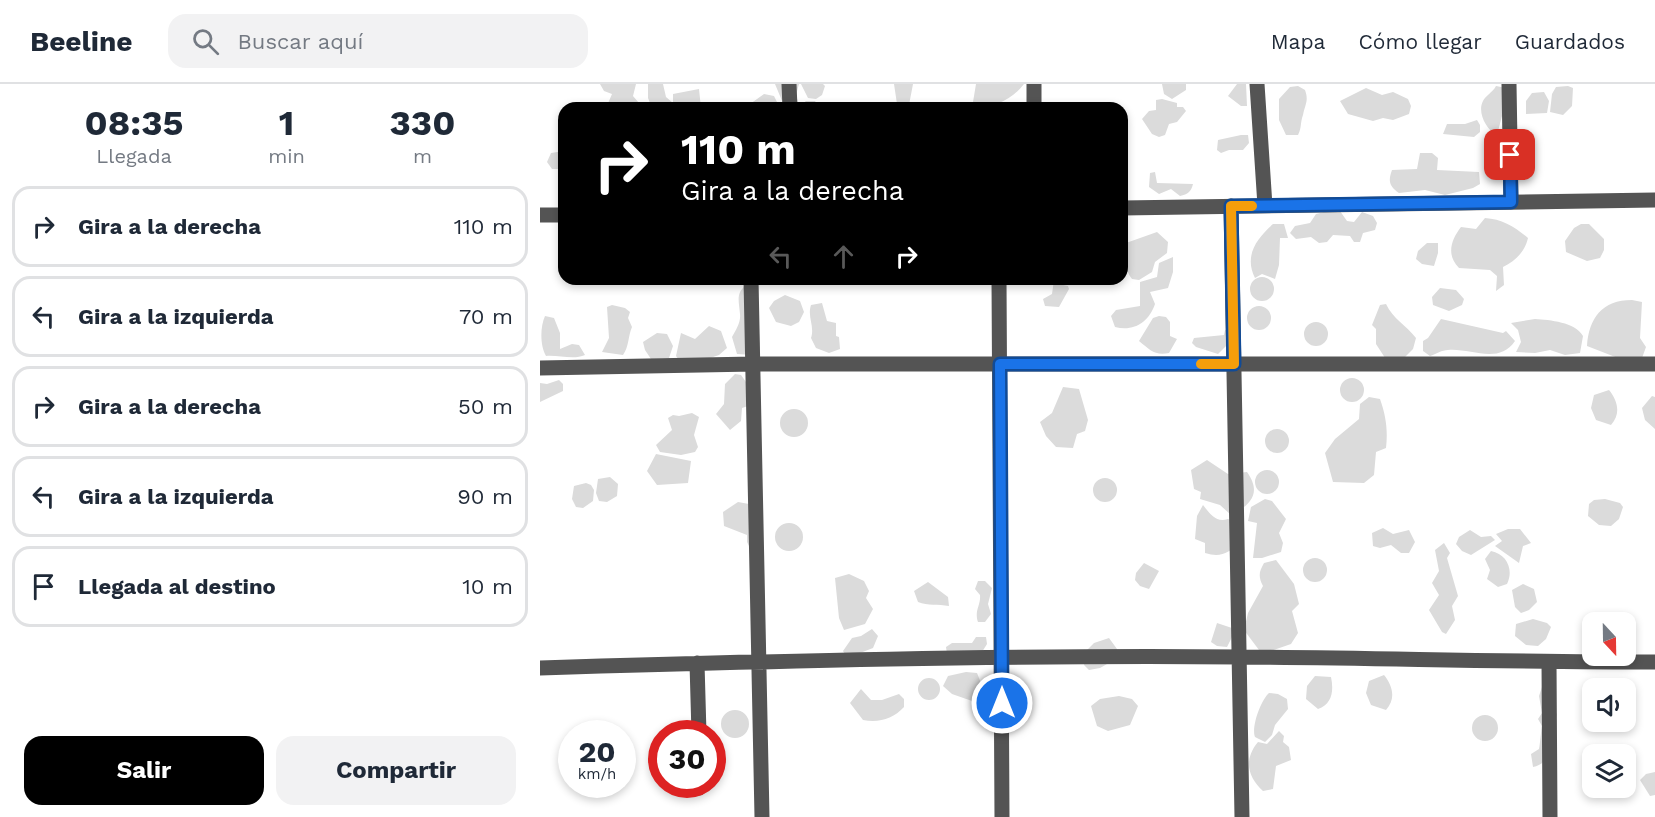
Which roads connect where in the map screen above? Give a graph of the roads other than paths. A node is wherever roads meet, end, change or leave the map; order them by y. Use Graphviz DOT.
graph roads {
  1 [pos="789,84"];
  2 [pos="1034,84"];
  3 [pos="1257,84"];
  4 [pos="1509,84"];
  5 [pos="790,102"];
  6 [pos="1034,102"];
  7 [pos="1655,201"];
  8 [pos="1511,202"];
  9 [pos="1231,206"];
  10 [pos="1264,206"];
  11 [pos="1128,208"];
  12 [pos="540,215"];
  13 [pos="558,215"];
  14 [pos="751,285"];
  15 [pos="999,285"];
  16 [pos="754,364"];
  17 [pos="1000,364"];
  18 [pos="1234,364"];
  19 [pos="1655,364"];
  20 [pos="540,368"];
  21 [pos="1239,657"];
  22 [pos="1002,658"];
  23 [pos="759,660"];
  24 [pos="1549,662"];
  25 [pos="1655,662"];
  26 [pos="697,663"];
  27 [pos="540,668"];
  28 [pos="699,720"];
  29 [pos="762,817"];
  30 [pos="1002,817"];
  31 [pos="1242,817"];
  32 [pos="1550,817"];
  1 -- 5 [label="street"];
  2 -- 6 [label="street"];
  3 -- 10 [label="street"];
  4 -- 8 [label="street"];
  7 -- 8 [label="street"];
  8 -- 10 [label="street"];
  9 -- 10 [label="street"];
  9 -- 11 [label="street"];
  9 -- 18 [label="street"];
  12 -- 13 [label="street"];
  14 -- 16 [label="street"];
  15 -- 17 [label="street"];
  16 -- 17 [label="street"];
  16 -- 20 [label="street"];
  16 -- 23 [label="street"];
  17 -- 18 [label="street"];
  17 -- 22 [label="street"];
  18 -- 19 [label="street"];
  18 -- 21 [label="street"];
  21 -- 22 [label="street"];
  21 -- 24 [label="street"];
  21 -- 31 [label="street"];
  22 -- 23 [label="street"];
  22 -- 30 [label="street"];
  23 -- 26 [label="street"];
  23 -- 29 [label="street"];
  24 -- 25 [label="street"];
  24 -- 32 [label="street"];
  26 -- 27 [label="street"];
  26 -- 28 [label="street"];
}
